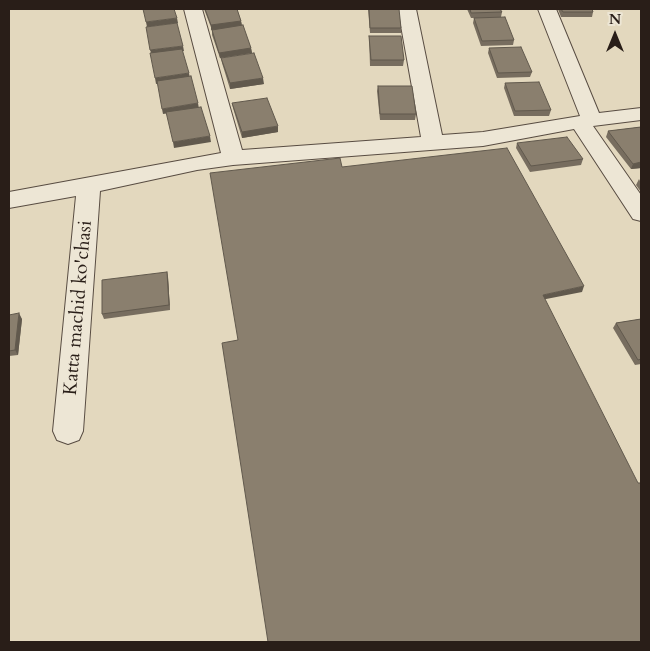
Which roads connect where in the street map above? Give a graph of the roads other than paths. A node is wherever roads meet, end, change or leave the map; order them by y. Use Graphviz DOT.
graph roads {
  1 [pos="193,9"];
  2 [pos="407,9"];
  3 [pos="547,9"];
  4 [pos="641,114"];
  5 [pos="586,121"];
  6 [pos="433,143"];
  7 [pos="233,158"];
  8 [pos="89,186"];
  9 [pos="9,200"];
  10 [pos="641,213"];
  11 [pos="68,431"];
  1 -- 7 [label="street"];
  2 -- 6 [label="street"];
  3 -- 5 [label="street"];
  4 -- 5 [label="street"];
  5 -- 6 [label="street"];
  5 -- 10 [label="street"];
  6 -- 7 [label="street"];
  7 -- 8 [label="street"];
  8 -- 9 [label="street"];
  8 -- 11 [label="street, Katta machid ko'chasi"];
}
